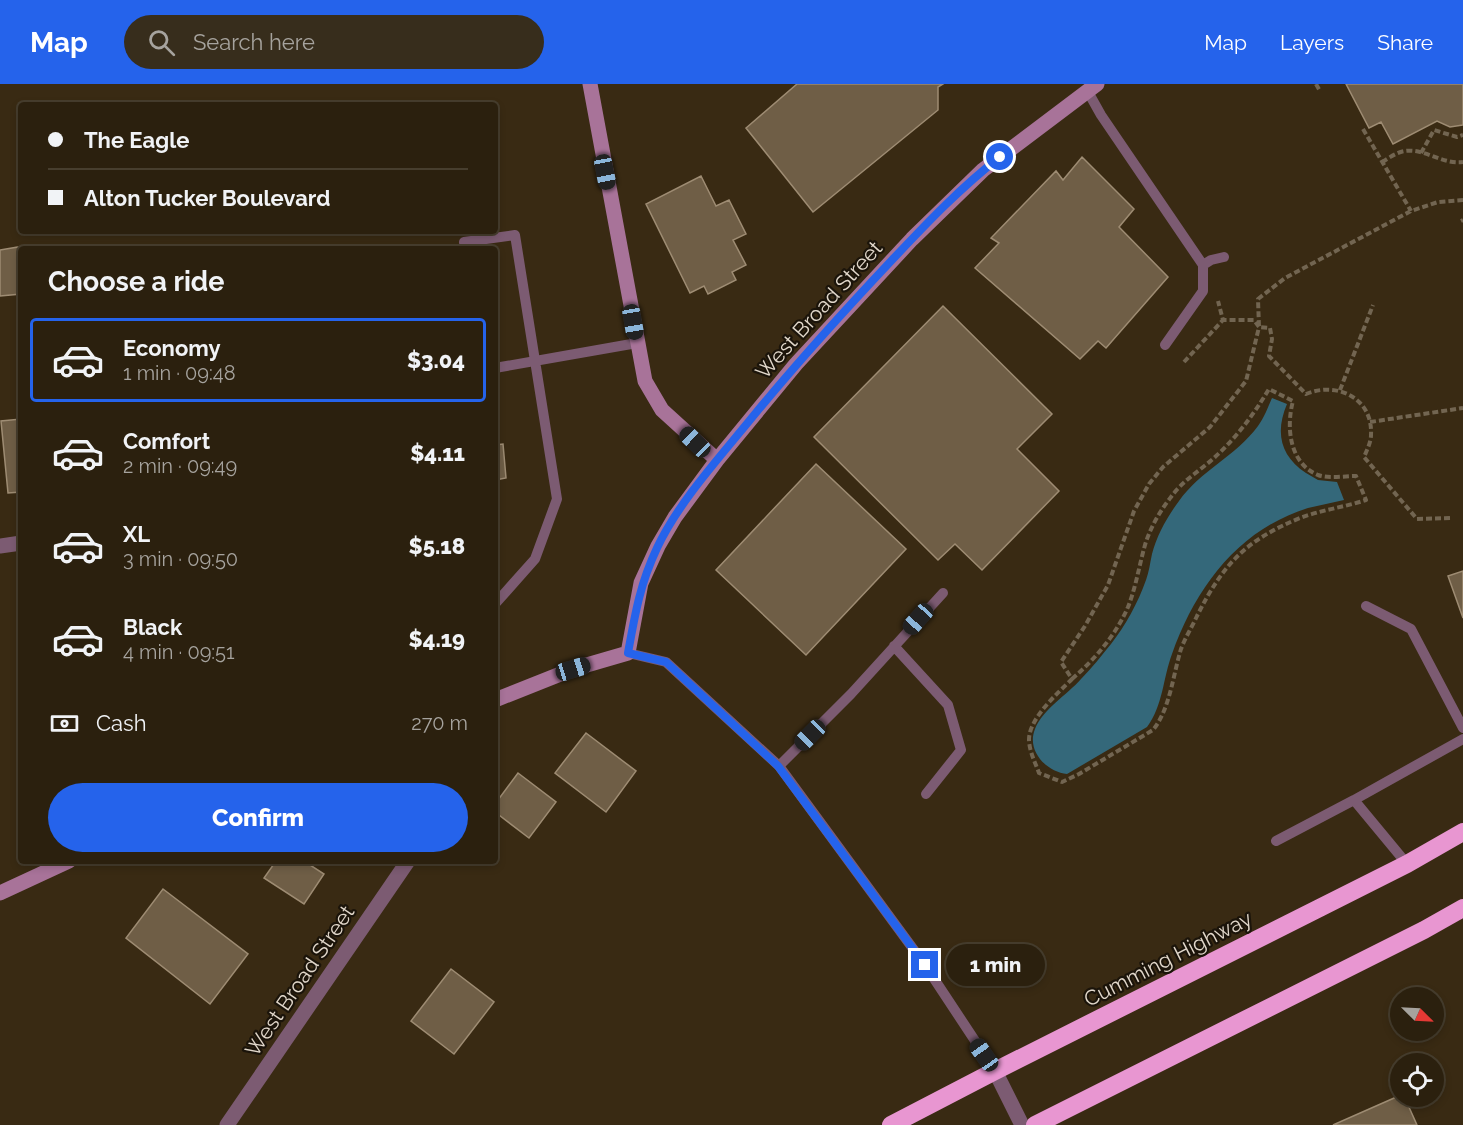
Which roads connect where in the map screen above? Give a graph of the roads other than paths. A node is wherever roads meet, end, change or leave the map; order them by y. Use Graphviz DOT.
graph roads {
  1 [pos="590,84"];
  2 [pos="1092,87"];
  3 [pos="465,246"];
  4 [pos="1224,257"];
  5 [pos="1207,263"];
  6 [pos="637,343"];
  7 [pos="1165,345"];
  8 [pos="536,362"];
  9 [pos="498,368"];
  10 [pos="717,460"];
  11 [pos="18,543"];
  12 [pos="0,546"];
  13 [pos="943,593"];
  14 [pos="498,601"];
  15 [pos="1366,606"];
  16 [pos="894,646"];
  17 [pos="628,653"];
  18 [pos="498,698"];
  19 [pos="1463,728"];
  20 [pos="1463,739"];
  21 [pos="778,766"];
  22 [pos="926,794"];
  23 [pos="1354,800"];
  24 [pos="1463,832"];
  25 [pos="1276,841"];
  26 [pos="63,864"];
  27 [pos="406,864"];
  28 [pos="1407,864"];
  29 [pos="0,893"];
  30 [pos="1463,908"];
  31 [pos="995,1071"];
  32 [pos="227,1125"];
  33 [pos="891,1125"];
  34 [pos="1022,1125"];
  35 [pos="1035,1125"];
  1 -- 6 [label="street"];
  2 -- 5 [label="lane"];
  2 -- 10 [label="street, West Broad Street"];
  3 -- 8 [label="lane"];
  4 -- 5 [label="lane"];
  5 -- 7 [label="lane"];
  6 -- 8 [label="lane"];
  6 -- 10 [label="street"];
  8 -- 9 [label="lane"];
  8 -- 14 [label="lane"];
  10 -- 17 [label="street, West Broad Street"];
  11 -- 12 [label="street"];
  13 -- 16 [label="lane"];
  15 -- 19 [label="lane"];
  16 -- 21 [label="lane"];
  16 -- 22 [label="lane"];
  17 -- 18 [label="street"];
  17 -- 21 [label="lane"];
  20 -- 23 [label="lane"];
  21 -- 31 [label="lane"];
  23 -- 25 [label="lane"];
  23 -- 28 [label="lane"];
  24 -- 28 [label="highway, Cumming Highway"];
  26 -- 29 [label="street"];
  27 -- 32 [label="street, West Broad Street"];
  28 -- 31 [label="highway, Cumming Highway"];
  30 -- 35 [label="highway"];
  31 -- 33 [label="highway, Cumming Highway"];
  31 -- 34 [label="street"];
}
